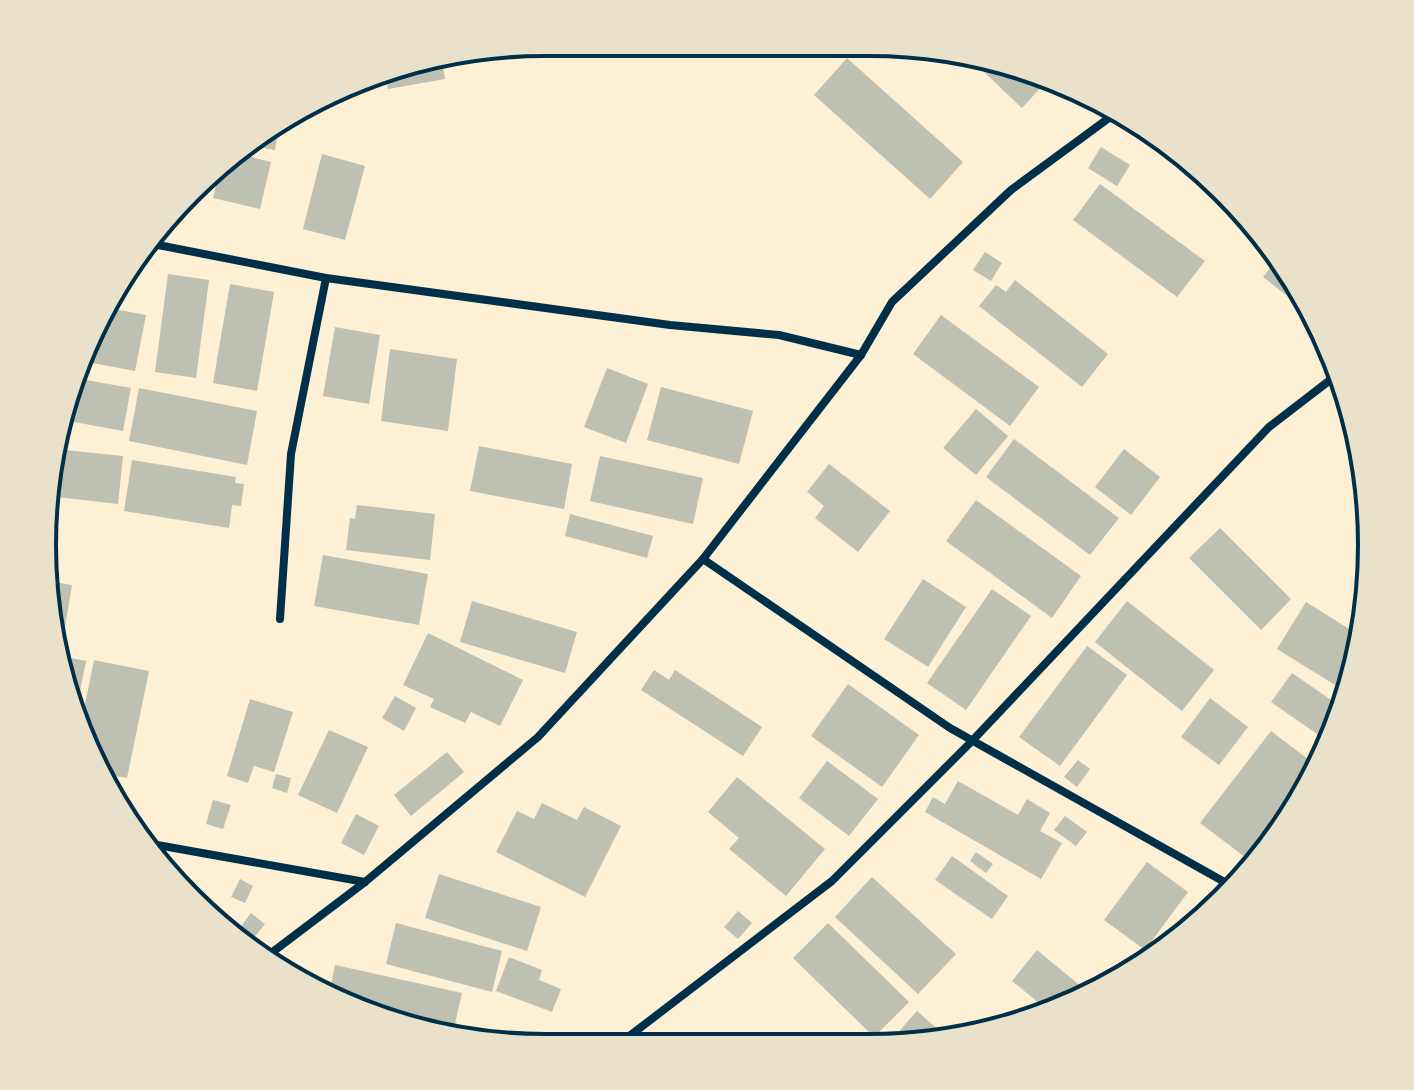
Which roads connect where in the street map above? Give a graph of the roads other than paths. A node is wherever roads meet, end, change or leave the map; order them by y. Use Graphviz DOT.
graph roads {
  1 [pos="1108,119"];
  2 [pos="159,245"];
  3 [pos="326,278"];
  4 [pos="861,355"];
  5 [pos="1329,381"];
  6 [pos="703,559"];
  7 [pos="280,619"];
  8 [pos="972,741"];
  9 [pos="159,845"];
  10 [pos="365,882"];
  11 [pos="1224,882"];
  12 [pos="273,952"];
  13 [pos="632,1034"];
  1 -- 4 [label="street"];
  2 -- 3 [label="street"];
  3 -- 4 [label="street"];
  3 -- 7 [label="street"];
  4 -- 6 [label="street"];
  5 -- 8 [label="street"];
  6 -- 8 [label="street"];
  6 -- 10 [label="street"];
  8 -- 11 [label="street"];
  8 -- 13 [label="street"];
  9 -- 10 [label="street"];
  10 -- 12 [label="street"];
}
